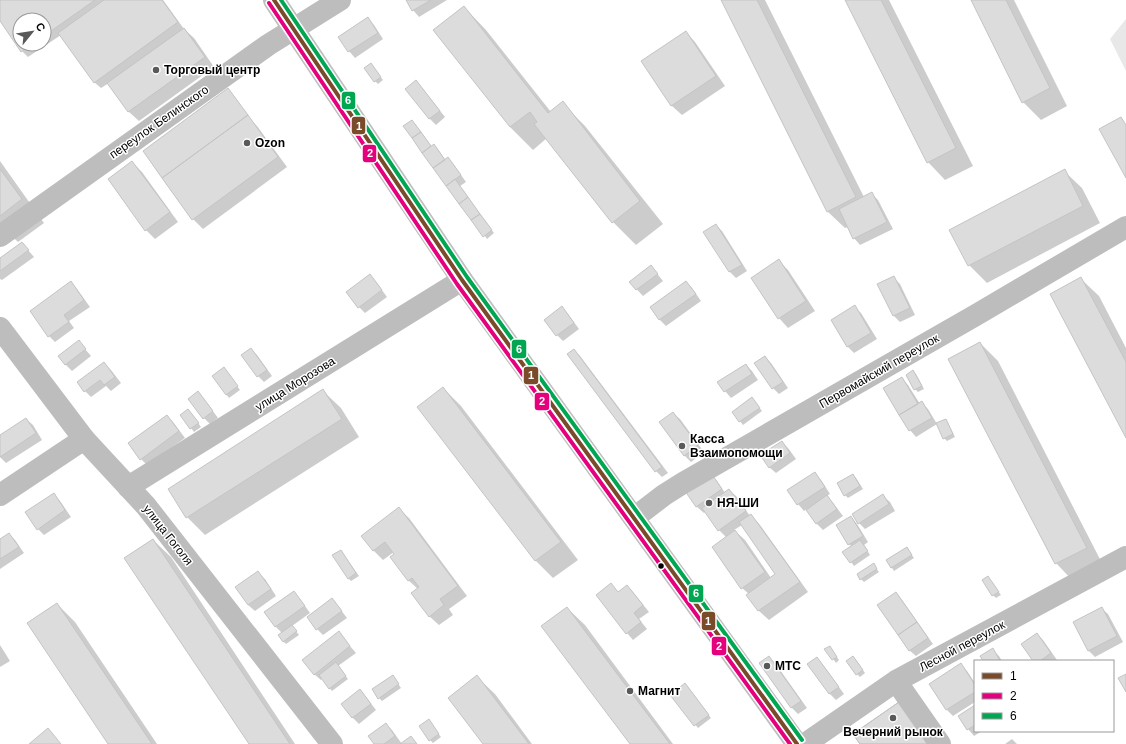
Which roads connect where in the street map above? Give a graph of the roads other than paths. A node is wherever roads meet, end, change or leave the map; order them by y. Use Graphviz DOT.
graph roads {
  1 [pos="274,0"];
  2 [pos="340,0"];
  3 [pos="293,28"];
  4 [pos="1126,227"];
  5 [pos="0,236"];
  6 [pos="462,280"];
  7 [pos="0,328"];
  8 [pos="84,439"];
  9 [pos="128,488"];
  10 [pos="0,495"];
  11 [pos="634,518"];
  12 [pos="1126,557"];
  13 [pos="896,681"];
  14 [pos="332,744"];
  15 [pos="797,744"];
  16 [pos="805,744"];
  17 [pos="940,744"];
  1 -- 3 [label="main road"];
  2 -- 3 [label="street, переулок Белинского"];
  3 -- 5 [label="street, переулок Белинского"];
  3 -- 6 [label="main road"];
  4 -- 11 [label="street, Первомайский переулок"];
  6 -- 9 [label="street, улица Морозова"];
  6 -- 11 [label="main road"];
  7 -- 8 [label="street, улица Гоголя"];
  8 -- 9 [label="street, улица Гоголя"];
  8 -- 10 [label="street"];
  9 -- 14 [label="street, улица Гоголя"];
  11 -- 15 [label="main road"];
  12 -- 13 [label="street, Лесной переулок"];
  13 -- 16 [label="street, Лесной переулок"];
  13 -- 17 [label="street"];
}
